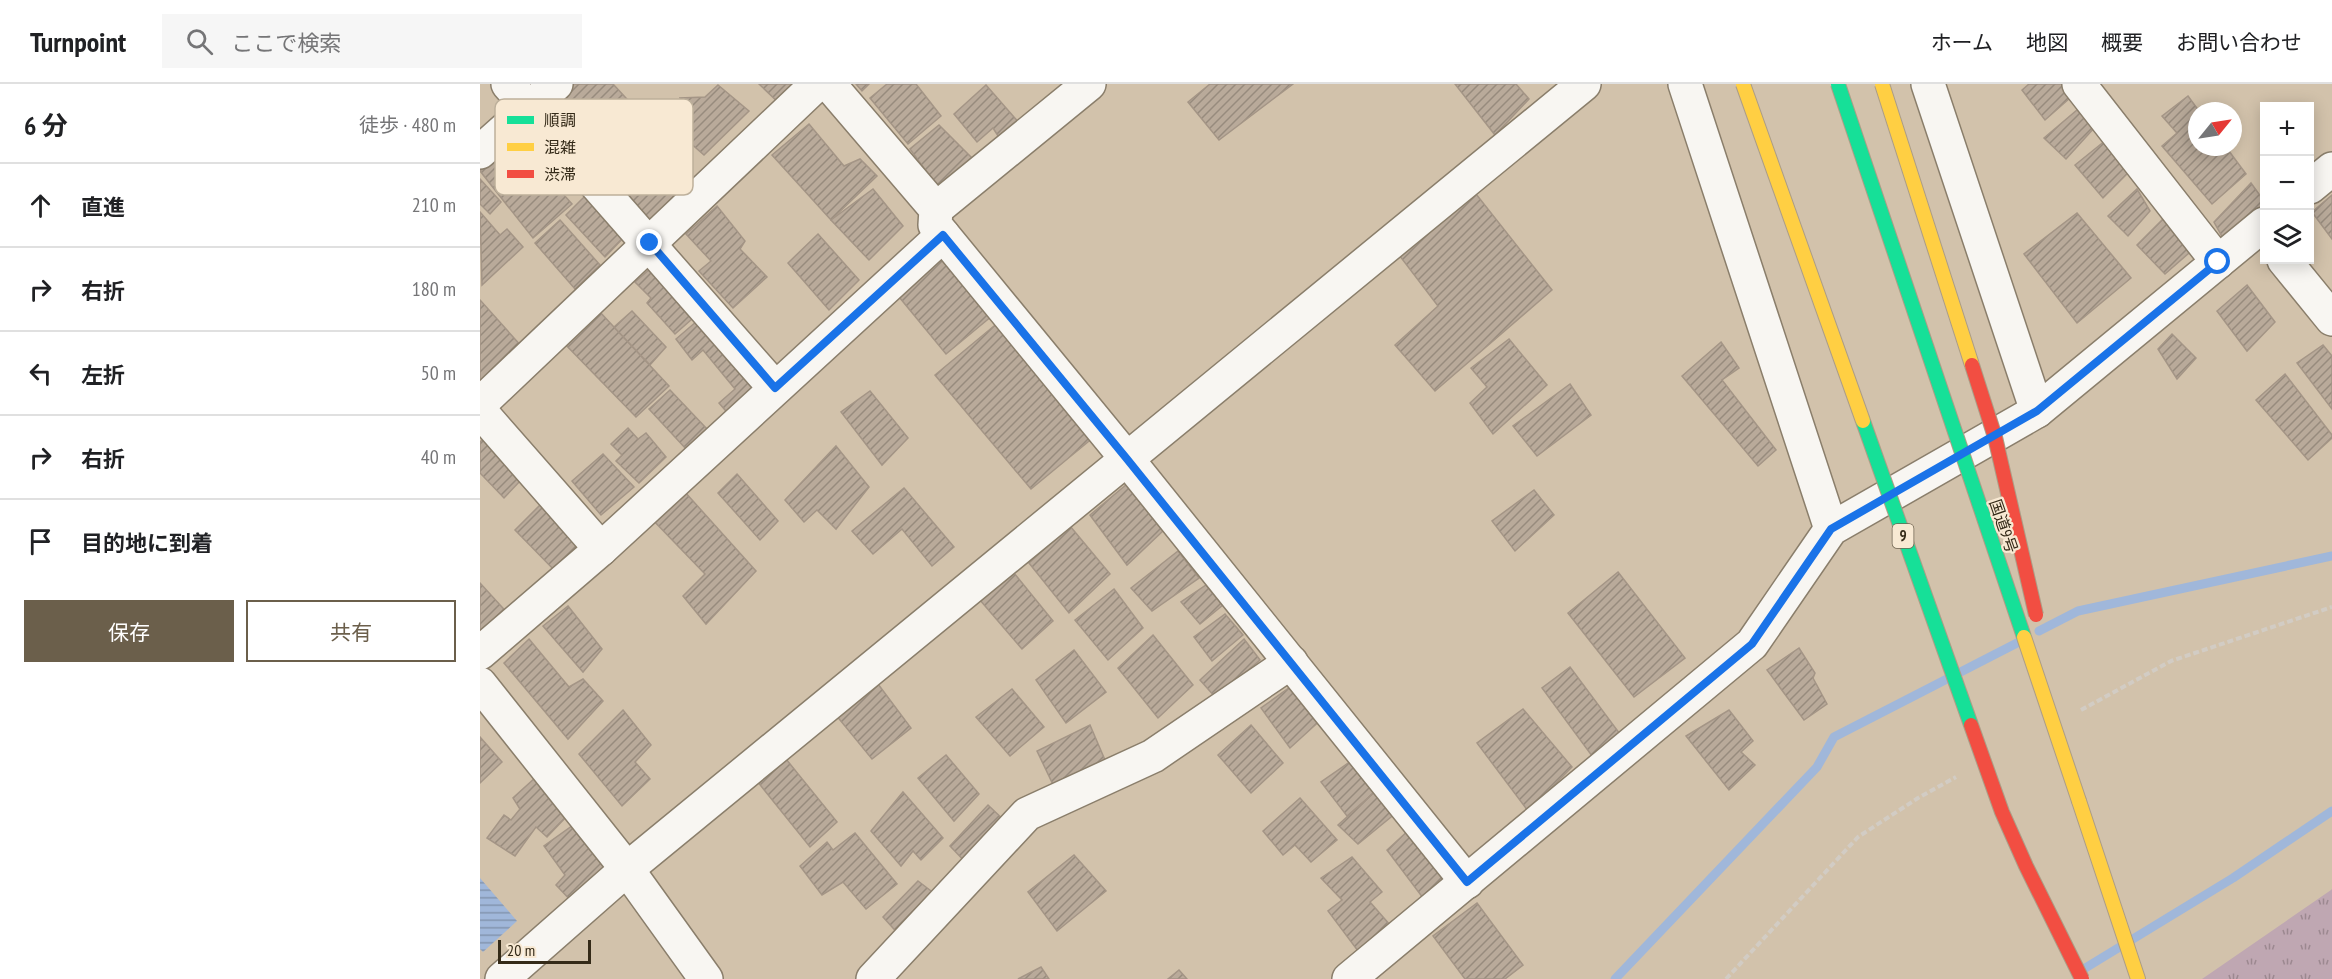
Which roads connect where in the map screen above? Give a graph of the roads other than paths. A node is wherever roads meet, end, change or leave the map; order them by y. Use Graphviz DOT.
graph roads {
  1 [pos="508,84"];
  2 [pos="556,84"];
  3 [pos="817,84"];
  4 [pos="829,84"];
  5 [pos="1089,84"];
  6 [pos="1584,84"];
  7 [pos="1685,84"];
  8 [pos="1743,84"];
  9 [pos="1838,84"];
  10 [pos="1882,84"];
  11 [pos="1928,84"];
  12 [pos="2079,84"];
  13 [pos="522,99"];
  14 [pos="540,99"];
  15 [pos="495,139"];
  16 [pos="480,152"];
  17 [pos="2332,169"];
  18 [pos="2314,185"];
  19 [pos="607,195"];
  20 [pos="940,222"];
  21 [pos="2260,232"];
  22 [pos="650,243"];
  23 [pos="2218,262"];
  24 [pos="2287,264"];
  25 [pos="2332,319"];
  26 [pos="775,388"];
  27 [pos="480,404"];
  28 [pos="480,411"];
  29 [pos="2037,411"];
  30 [pos="1127,459"];
  31 [pos="1831,529"];
  32 [pos="601,549"];
  33 [pos="2040,630"];
  34 [pos="480,653"];
  35 [pos="1291,662"];
  36 [pos="2048,664"];
  37 [pos="480,684"];
  38 [pos="2079,801"];
  39 [pos="627,869"];
  40 [pos="1467,882"];
  41 [pos="502,979"];
  42 [pos="706,979"];
  43 [pos="873,979"];
  44 [pos="1349,979"];
  45 [pos="2082,979"];
  46 [pos="2138,979"];
  1 -- 13 [label="street"];
  2 -- 14 [label="street"];
  3 -- 22 [label="street"];
  4 -- 20 [label="street"];
  5 -- 20 [label="street"];
  6 -- 30 [label="street"];
  7 -- 31 [label="street"];
  8 -- 45 [label="highway, 9, bridge"];
  9 -- 38 [label="highway, 国道9号, bridge"];
  10 -- 33 [label="highway, bridge"];
  11 -- 29 [label="street"];
  12 -- 23 [label="street"];
  15 -- 16 [label="street"];
  17 -- 18 [label="street"];
  19 -- 22 [label="street"];
  20 -- 26 [label="street"];
  20 -- 30 [label="street"];
  21 -- 23 [label="street"];
  22 -- 26 [label="street"];
  22 -- 27 [label="street"];
  23 -- 29 [label="street"];
  24 -- 25 [label="street"];
  26 -- 32 [label="street"];
  28 -- 32 [label="street"];
  29 -- 31 [label="street"];
  30 -- 35 [label="street"];
  30 -- 39 [label="street"];
  31 -- 40 [label="street"];
  32 -- 34 [label="street"];
  35 -- 40 [label="street"];
  35 -- 43 [label="street"];
  36 -- 38 [label="highway, bridge"];
  37 -- 39 [label="street"];
  38 -- 46 [label="highway, 国道9号"];
  39 -- 41 [label="street"];
  39 -- 42 [label="street"];
  40 -- 44 [label="street"];
}
